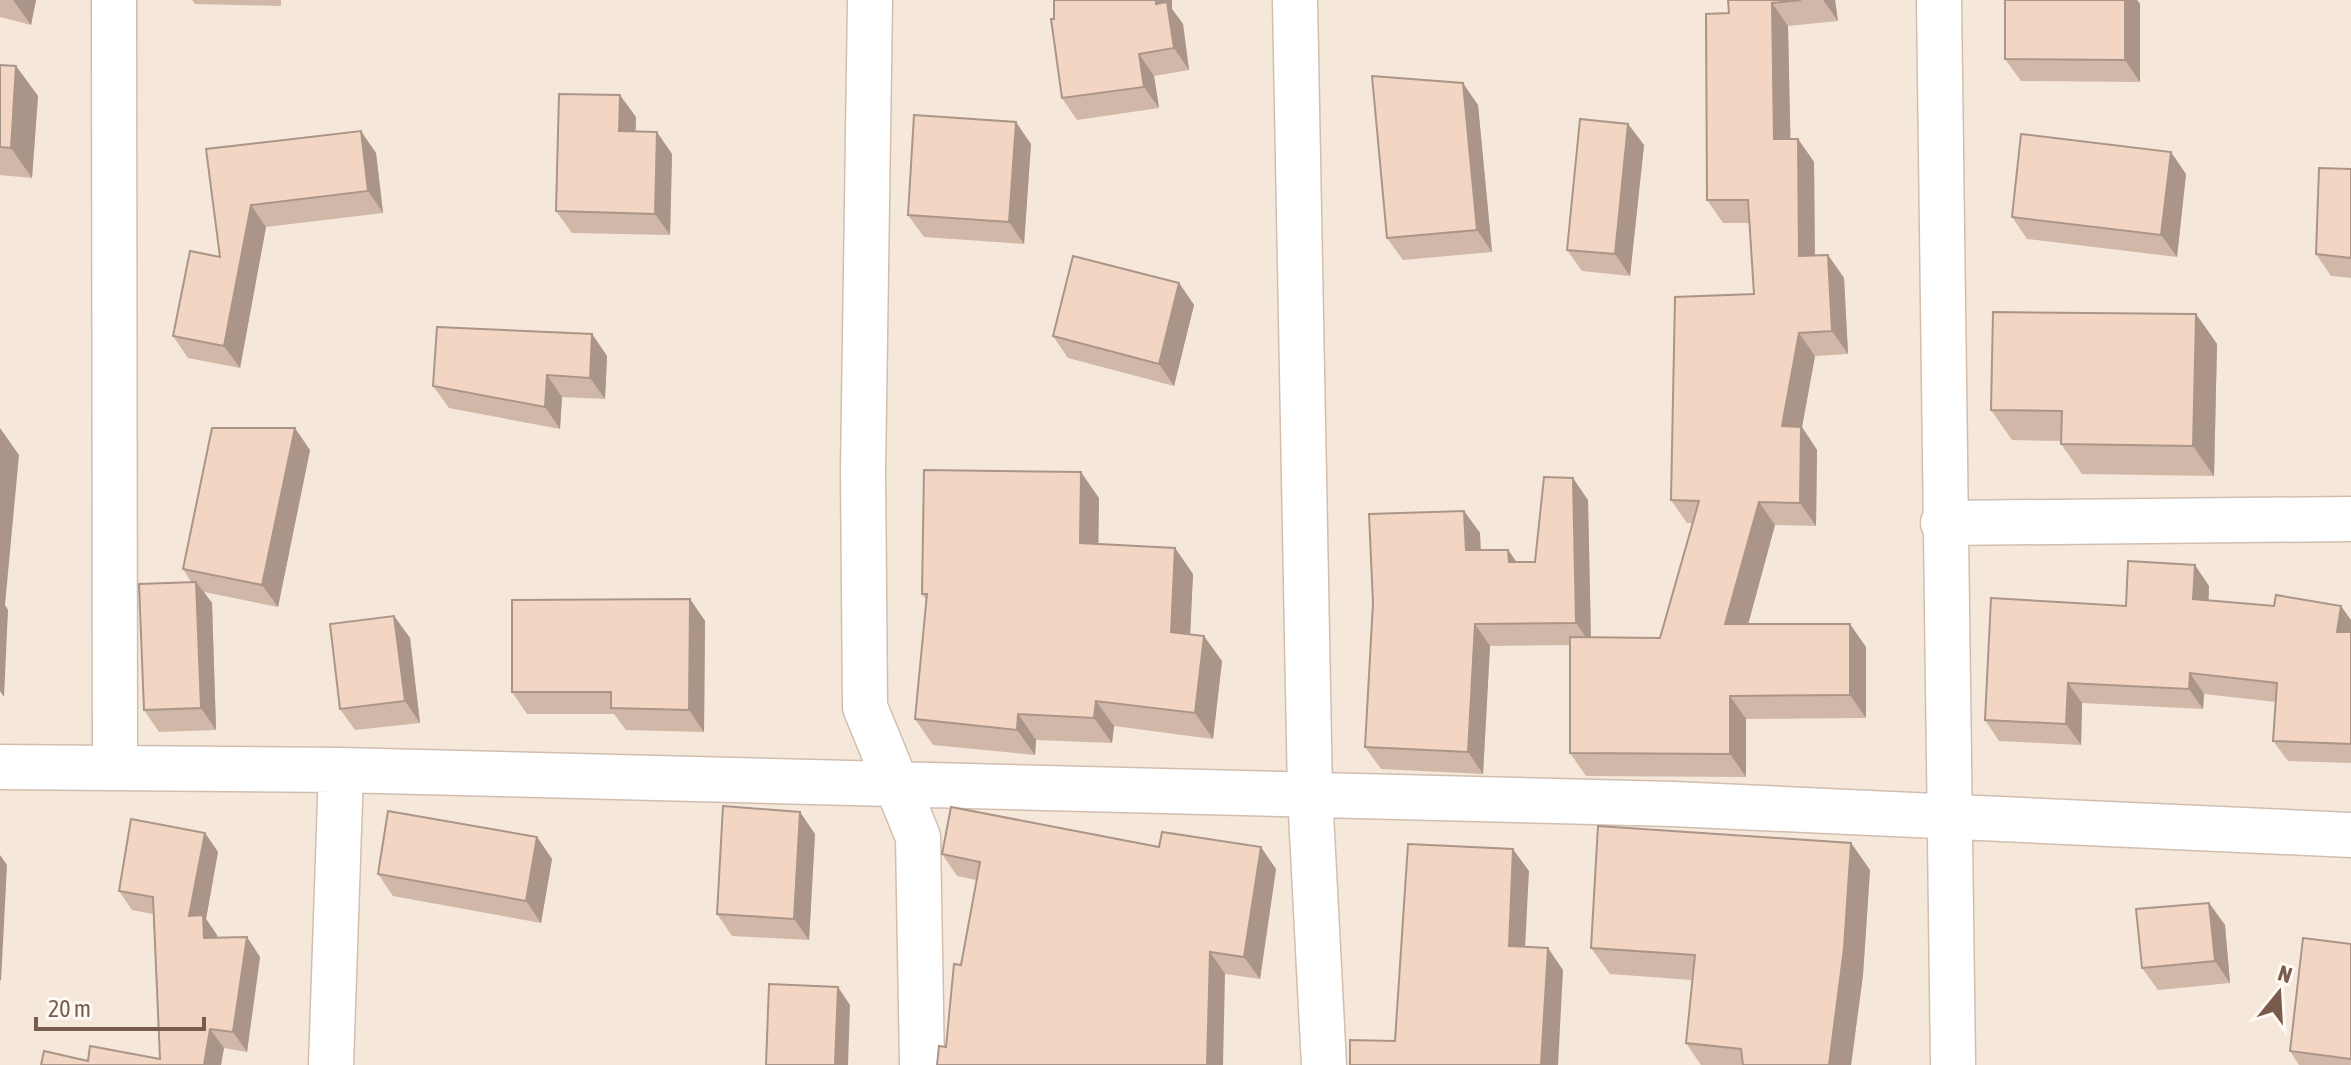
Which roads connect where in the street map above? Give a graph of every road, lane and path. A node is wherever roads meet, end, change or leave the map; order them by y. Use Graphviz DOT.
graph roads {
  1 [pos="114,0"];
  2 [pos="870,0"];
  3 [pos="1295,0"];
  4 [pos="1939,0"];
  5 [pos="2351,519"];
  6 [pos="1943,523"];
  7 [pos="0,767"];
  8 [pos="115,768"];
  9 [pos="341,770"];
  10 [pos="895,782"];
  11 [pos="1310,794"];
  12 [pos="1950,817"];
  13 [pos="2351,835"];
  14 [pos="331,1065"];
  15 [pos="922,1065"];
  16 [pos="1324,1065"];
  17 [pos="1953,1065"];
  1 -- 8 [label="street"];
  2 -- 10 [label="street"];
  3 -- 11 [label="street"];
  4 -- 6 [label="street"];
  5 -- 6 [label="street"];
  6 -- 12 [label="street"];
  7 -- 8 [label="street"];
  8 -- 9 [label="street"];
  9 -- 10 [label="street"];
  9 -- 14 [label="street"];
  10 -- 11 [label="street"];
  10 -- 15 [label="street"];
  11 -- 12 [label="street"];
  11 -- 16 [label="street"];
  12 -- 13 [label="street"];
  12 -- 17 [label="street"];
}
